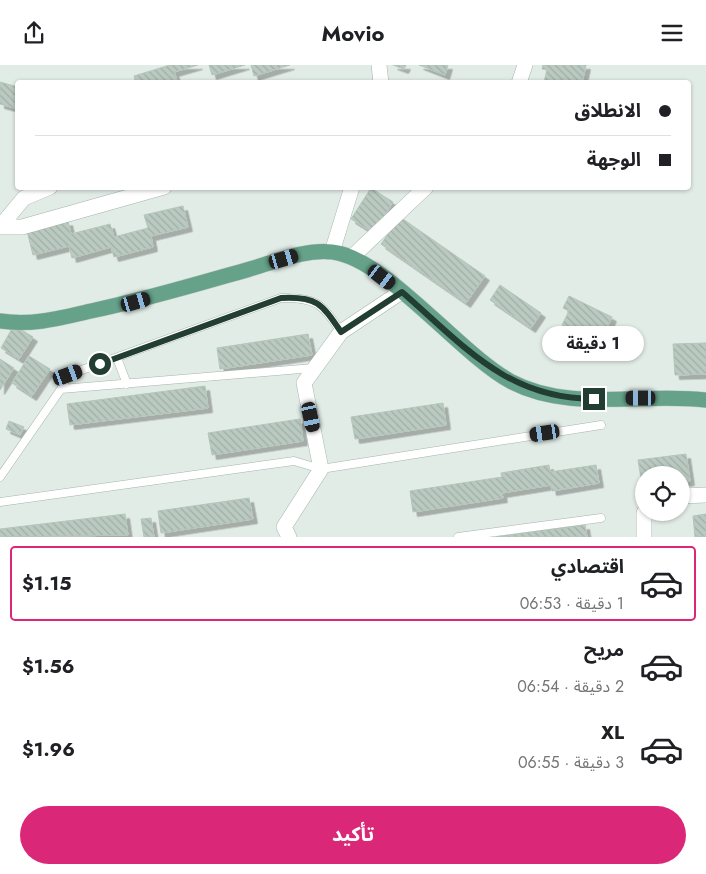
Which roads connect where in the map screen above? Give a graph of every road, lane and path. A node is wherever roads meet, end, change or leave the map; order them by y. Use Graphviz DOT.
graph roads {
  1 [pos="380,65"];
  2 [pos="525,65"];
  3 [pos="381,80"];
  4 [pos="519,80"];
  5 [pos="43,190"];
  6 [pos="153,190"];
  7 [pos="351,190"];
  8 [pos="423,190"];
  9 [pos="0,227"];
  10 [pos="332,252"];
  11 [pos="352,257"];
  12 [pos="402,292"];
  13 [pos="0,321"];
  14 [pos="341,332"];
  15 [pos="116,358"];
  16 [pos="315,368"];
  17 [pos="127,384"];
  18 [pos="61,389"];
  19 [pos="706,400"];
  20 [pos="601,425"];
  21 [pos="322,469"];
  22 [pos="0,477"];
  23 [pos="690,495"];
  24 [pos="706,495"];
  25 [pos="0,502"];
  26 [pos="601,519"];
  27 [pos="644,521"];
  28 [pos="289,537"];
  29 [pos="458,537"];
  30 [pos="644,537"];
  1 -- 3 [label="street"];
  2 -- 4 [label="street"];
  5 -- 9 [label="street"];
  6 -- 9 [label="street"];
  7 -- 10 [label="street"];
  8 -- 11 [label="street"];
  10 -- 11 [label="main road"];
  10 -- 13 [label="main road"];
  11 -- 12 [label="main road"];
  12 -- 14 [label="street"];
  12 -- 19 [label="main road"];
  14 -- 15 [label="lane"];
  14 -- 16 [label="street"];
  15 -- 17 [label="lane"];
  15 -- 18 [label="lane"];
  16 -- 17 [label="lane"];
  16 -- 21 [label="street"];
  17 -- 18 [label="lane"];
  18 -- 22 [label="lane"];
  20 -- 21 [label="lane"];
  21 -- 25 [label="lane"];
  21 -- 28 [label="street"];
  23 -- 24 [label="street"];
  26 -- 29 [label="lane"];
  27 -- 30 [label="street"];
}
